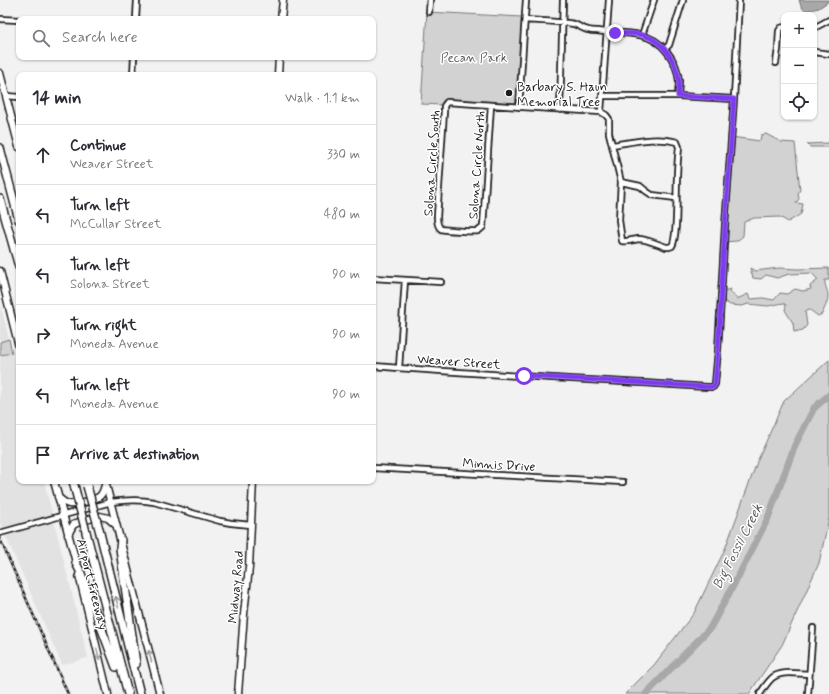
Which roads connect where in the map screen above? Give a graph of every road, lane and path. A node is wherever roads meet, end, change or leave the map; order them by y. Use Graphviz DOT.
graph roads {
  1 [pos="137,0"];
  2 [pos="282,0"];
  3 [pos="430,0"];
  4 [pos="526,0"];
  5 [pos="563,0"];
  6 [pos="609,0"];
  7 [pos="654,0"];
  8 [pos="682,0"];
  9 [pos="739,0"];
  10 [pos="430,12"];
  11 [pos="136,16"];
  12 [pos="281,16"];
  13 [pos="0,19"];
  14 [pos="16,20"];
  15 [pos="525,20"];
  16 [pos="829,20"];
  17 [pos="563,23"];
  18 [pos="817,26"];
  19 [pos="781,29"];
  20 [pos="607,33"];
  21 [pos="642,35"];
  22 [pos="665,49"];
  23 [pos="778,49"];
  24 [pos="817,52"];
  25 [pos="829,54"];
  26 [pos="134,60"];
  27 [pos="279,60"];
  28 [pos="776,63"];
  29 [pos="133,72"];
  30 [pos="278,72"];
  31 [pos="0,73"];
  32 [pos="6,96"];
  33 [pos="603,96"];
  34 [pos="678,96"];
  35 [pos="16,97"];
  36 [pos="734,99"];
  37 [pos="491,105"];
  38 [pos="519,107"];
  39 [pos="560,110"];
  40 [pos="601,112"];
  41 [pos="16,135"];
  42 [pos="612,145"];
  43 [pos="0,148"];
  44 [pos="621,182"];
  45 [pos="0,198"];
  46 [pos="676,198"];
  47 [pos="16,209"];
  48 [pos="483,227"];
  49 [pos="16,256"];
  50 [pos="0,271"];
  51 [pos="376,278"];
  52 [pos="405,280"];
  53 [pos="441,282"];
  54 [pos="16,335"];
  55 [pos="376,366"];
  56 [pos="399,368"];
  57 [pos="376,468"];
  58 [pos="623,482"];
  59 [pos="55,484"];
  60 [pos="74,484"];
  61 [pos="87,484"];
  62 [pos="105,484"];
  63 [pos="106,484"];
  64 [pos="253,484"];
  65 [pos="58,497"];
  66 [pos="111,502"];
  67 [pos="63,516"];
  68 [pos="116,525"];
  69 [pos="251,525"];
  70 [pos="0,533"];
  71 [pos="68,535"];
  72 [pos="120,540"];
  73 [pos="76,563"];
  74 [pos="813,628"];
  75 [pos="810,674"];
  76 [pos="108,694"];
  77 [pos="128,694"];
  78 [pos="140,694"];
  79 [pos="160,694"];
  80 [pos="238,694"];
  81 [pos="760,694"];
  82 [pos="808,694"];
  1 -- 11 [label="street"];
  2 -- 12 [label="main road"];
  3 -- 10 [label="street"];
  4 -- 15 [label="street"];
  5 -- 17 [label="street"];
  6 -- 20 [label="street"];
  7 -- 21 [label="street"];
  8 -- 22 [label="street"];
  9 -- 36 [label="street"];
  13 -- 14 [label="street"];
  15 -- 17 [label="street"];
  15 -- 38 [label="street"];
  16 -- 18 [label="street"];
  17 -- 20 [label="street"];
  17 -- 39 [label="street"];
  19 -- 23 [label="street"];
  20 -- 21 [label="street"];
  20 -- 33 [label="street"];
  21 -- 22 [label="street"];
  22 -- 34 [label="street"];
  23 -- 28 [label="street"];
  24 -- 25 [label="street"];
  26 -- 29 [label="street"];
  27 -- 30 [label="main road"];
  31 -- 32 [label="main road"];
  32 -- 35 [label="street"];
  32 -- 41 [label="main road"];
  33 -- 34 [label="street"];
  33 -- 40 [label="street"];
  34 -- 36 [label="street"];
  36 -- 56 [label="street, Weaver Street"];
  37 -- 38 [label="street"];
  37 -- 48 [label="street, Solona Circle North"];
  37 -- 48 [label="street, Solona Circle South"];
  38 -- 39 [label="street"];
  39 -- 40 [label="street"];
  40 -- 42 [label="street"];
  42 -- 44 [label="street"];
  42 -- 46 [label="street"];
  43 -- 47 [label="highway"];
  44 -- 46 [label="street"];
  44 -- 46 [label="street"];
  45 -- 49 [label="highway"];
  50 -- 54 [label="main road"];
  51 -- 52 [label="street"];
  52 -- 53 [label="street"];
  52 -- 56 [label="street"];
  55 -- 56 [label="street, Weaver Street"];
  57 -- 58 [label="street, Minnis Drive"];
  59 -- 65 [label="main road, Airport Freeway"];
  60 -- 77 [label="highway, Airport Freeway, bridge"];
  78 -- 61 [label="highway, Airport Freeway, one-way, bridge"];
  62 -- 65 [label="main road"];
  63 -- 66 [label="main road"];
  64 -- 69 [label="main road, Midway Road"];
  65 -- 67 [label="main road, Airport Freeway"];
  66 -- 67 [label="street"];
  66 -- 68 [label="main road"];
  66 -- 69 [label="street"];
  67 -- 70 [label="street"];
  67 -- 71 [label="main road, Airport Freeway"];
  68 -- 71 [label="main road"];
  68 -- 72 [label="main road"];
  69 -- 80 [label="main road, Midway Road"];
  71 -- 73 [label="main road, Airport Freeway"];
  72 -- 78 [label="highway"];
  79 -- 72 [label="main road, one-way"];
  73 -- 76 [label="main road, Airport Freeway, one-way"];
  73 -- 77 [label="highway"];
  74 -- 75 [label="street"];
  75 -- 81 [label="street"];
  75 -- 82 [label="street"];
}
